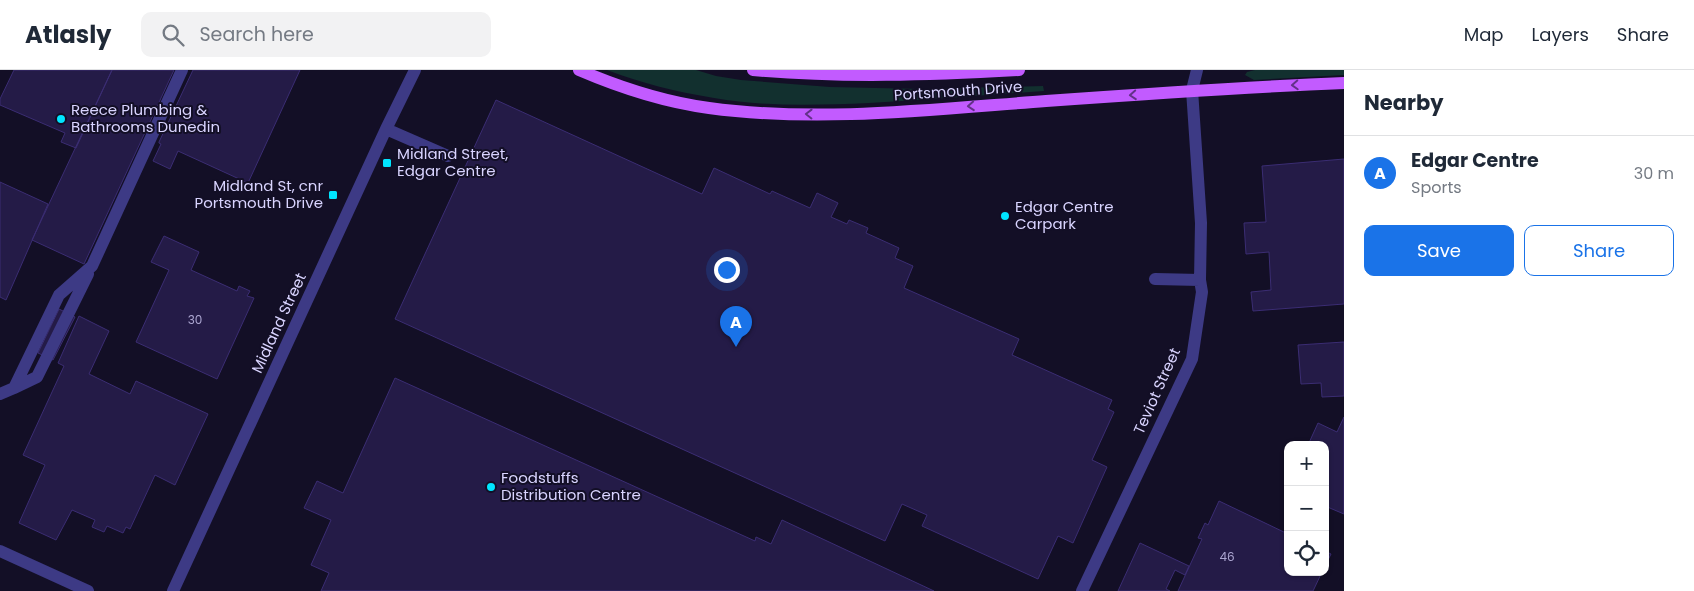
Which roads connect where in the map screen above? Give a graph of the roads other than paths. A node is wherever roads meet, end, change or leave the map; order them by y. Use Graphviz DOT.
graph roads {
  1 [pos="182,70"];
  2 [pos="415,70"];
  3 [pos="580,70"];
  4 [pos="753,70"];
  5 [pos="1019,70"];
  6 [pos="1197,70"];
  7 [pos="1344,83"];
  8 [pos="1192,90"];
  9 [pos="386,129"];
  10 [pos="448,156"];
  11 [pos="1155,279"];
  12 [pos="1200,280"];
  13 [pos="0,394"];
  14 [pos="0,551"];
  15 [pos="88,591"];
  16 [pos="173,591"];
  17 [pos="1082,591"];
  1 -- 13 [label="street"];
  2 -- 9 [label="street, Midland Street"];
  8 -- 3 [label="main road, Portsmouth Drive, one-way"];
  4 -- 5 [label="main road, Portsmouth Drive"];
  6 -- 8 [label="street, Teviot Street"];
  7 -- 8 [label="main road, Portsmouth Drive, one-way"];
  8 -- 12 [label="street, Teviot Street"];
  9 -- 10 [label="street"];
  9 -- 16 [label="street, Midland Street"];
  11 -- 12 [label="street"];
  12 -- 17 [label="street, Teviot Street"];
  14 -- 15 [label="street"];
}
